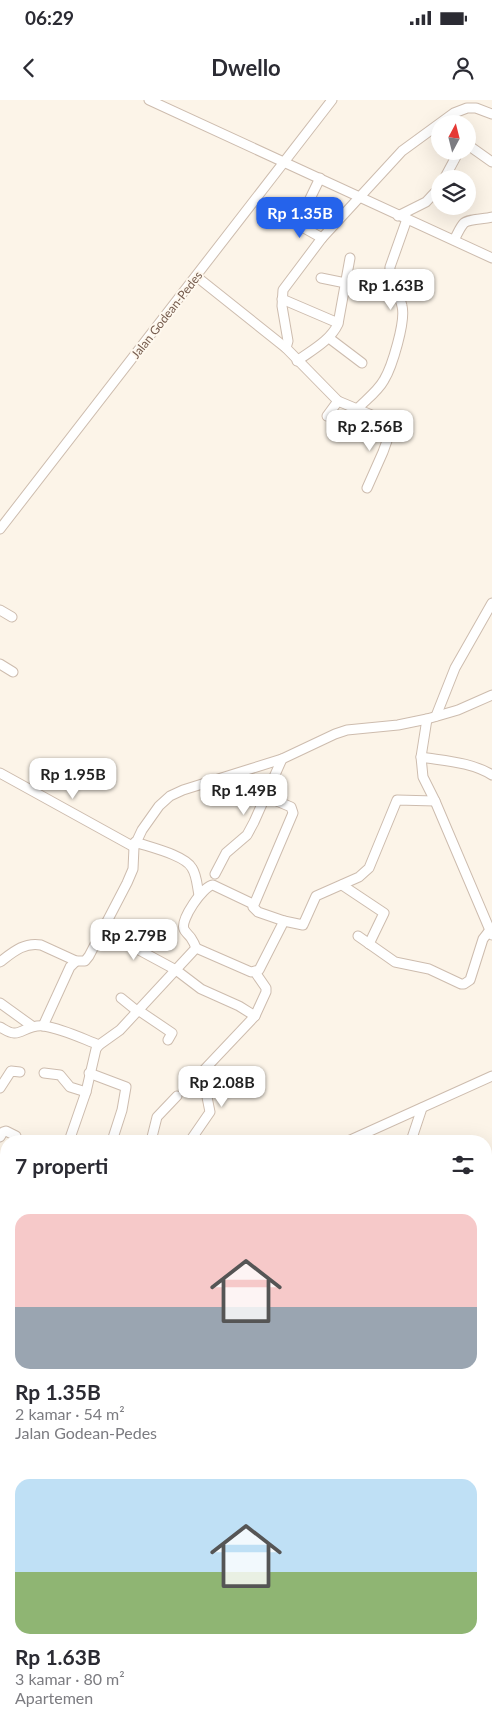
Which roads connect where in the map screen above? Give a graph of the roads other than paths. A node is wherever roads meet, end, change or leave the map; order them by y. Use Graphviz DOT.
graph roads {
  1 [pos="149,100"];
  2 [pos="332,100"];
  3 [pos="492,114"];
  4 [pos="476,151"];
  5 [pos="492,162"];
  6 [pos="284,163"];
  7 [pos="320,178"];
  8 [pos="358,197"];
  9 [pos="431,197"];
  10 [pos="402,217"];
  11 [pos="492,217"];
  12 [pos="322,238"];
  13 [pos="454,240"];
  14 [pos="350,258"];
  15 [pos="492,258"];
  16 [pos="196,277"];
  17 [pos="321,278"];
  18 [pos="345,283"];
  19 [pos="395,291"];
  20 [pos="282,299"];
  21 [pos="338,323"];
  22 [pos="329,338"];
  23 [pos="286,348"];
  24 [pos="297,361"];
  25 [pos="362,363"];
  26 [pos="338,401"];
  27 [pos="358,408"];
  28 [pos="327,416"];
  29 [pos="366,488"];
  30 [pos="0,528"];
  31 [pos="492,603"];
  32 [pos="0,610"];
  33 [pos="12,617"];
  34 [pos="0,664"];
  35 [pos="14,672"];
  36 [pos="492,695"];
  37 [pos="432,718"];
  38 [pos="421,757"];
  39 [pos="282,759"];
  40 [pos="0,774"];
  41 [pos="492,775"];
  42 [pos="265,796"];
  43 [pos="435,800"];
  44 [pos="134,845"];
  45 [pos="215,874"];
  46 [pos="342,884"];
  47 [pos="199,895"];
  48 [pos="254,904"];
  49 [pos="284,921"];
  50 [pos="490,929"];
  51 [pos="102,930"];
  52 [pos="358,936"];
  53 [pos="369,944"];
  54 [pos="196,948"];
  55 [pos="76,961"];
  56 [pos="0,962"];
  57 [pos="176,970"];
  58 [pos="256,972"];
  59 [pos="121,998"];
  60 [pos="0,1003"];
  61 [pos="138,1010"];
  62 [pos="255,1016"];
  63 [pos="32,1026"];
  64 [pos="43,1026"];
  65 [pos="0,1027"];
  66 [pos="168,1040"];
  67 [pos="99,1045"];
  68 [pos="20,1072"];
  69 [pos="44,1073"];
  70 [pos="89,1073"];
  71 [pos="492,1076"];
  72 [pos="0,1088"];
  73 [pos="86,1092"];
  74 [pos="177,1096"];
  75 [pos="422,1108"];
  76 [pos="2,1135"];
  77 [pos="14,1135"];
  78 [pos="73,1135"];
  79 [pos="114,1135"];
  80 [pos="152,1135"];
  81 [pos="194,1135"];
  82 [pos="361,1135"];
  83 [pos="413,1135"];
  1 -- 6 [label="street"];
  2 -- 6 [label="street, Jalan Godean-Pedes"];
  3 -- 8 [label="street"];
  4 -- 5 [label="street"];
  6 -- 7 [label="street"];
  6 -- 16 [label="street, Jalan Godean-Pedes"];
  7 -- 8 [label="street"];
  7 -- 12 [label="street"];
  8 -- 10 [label="street"];
  8 -- 12 [label="street"];
  9 -- 10 [label="street"];
  10 -- 13 [label="street"];
  10 -- 19 [label="street"];
  11 -- 13 [label="street"];
  12 -- 20 [label="street"];
  13 -- 15 [label="street"];
  14 -- 18 [label="street"];
  16 -- 23 [label="street"];
  16 -- 30 [label="street, Jalan Godean-Pedes"];
  17 -- 18 [label="street"];
  18 -- 19 [label="street"];
  18 -- 21 [label="street"];
  19 -- 27 [label="street"];
  20 -- 21 [label="street"];
  20 -- 23 [label="street"];
  21 -- 22 [label="street"];
  22 -- 24 [label="street"];
  22 -- 25 [label="street"];
  23 -- 24 [label="street"];
  24 -- 26 [label="street"];
  26 -- 27 [label="street"];
  26 -- 28 [label="street"];
  27 -- 29 [label="street"];
  31 -- 37 [label="street"];
  32 -- 33 [label="street"];
  34 -- 35 [label="street"];
  36 -- 37 [label="street"];
  37 -- 38 [label="street"];
  37 -- 39 [label="street"];
  38 -- 41 [label="street"];
  38 -- 43 [label="street"];
  39 -- 42 [label="street"];
  39 -- 44 [label="street"];
  40 -- 44 [label="street"];
  42 -- 45 [label="street"];
  42 -- 48 [label="street"];
  43 -- 46 [label="street"];
  43 -- 50 [label="street"];
  44 -- 47 [label="street"];
  44 -- 51 [label="street"];
  46 -- 49 [label="street"];
  46 -- 53 [label="street"];
  47 -- 48 [label="street"];
  47 -- 54 [label="street"];
  48 -- 49 [label="street"];
  49 -- 58 [label="street"];
  50 -- 53 [label="street"];
  51 -- 55 [label="street"];
  51 -- 57 [label="street"];
  52 -- 53 [label="street"];
  54 -- 57 [label="street"];
  54 -- 58 [label="street"];
  55 -- 56 [label="street"];
  55 -- 64 [label="street"];
  57 -- 61 [label="street"];
  57 -- 62 [label="street"];
  58 -- 62 [label="street"];
  59 -- 61 [label="street"];
  60 -- 63 [label="street"];
  61 -- 66 [label="street"];
  61 -- 67 [label="street"];
  62 -- 81 [label="street"];
  63 -- 64 [label="street"];
  63 -- 65 [label="street"];
  64 -- 67 [label="street"];
  67 -- 70 [label="street"];
  68 -- 72 [label="street"];
  69 -- 73 [label="street"];
  70 -- 73 [label="street"];
  70 -- 79 [label="street"];
  71 -- 75 [label="street"];
  73 -- 78 [label="street"];
  74 -- 80 [label="street"];
  75 -- 82 [label="street"];
  75 -- 83 [label="street"];
  76 -- 77 [label="street"];
}
